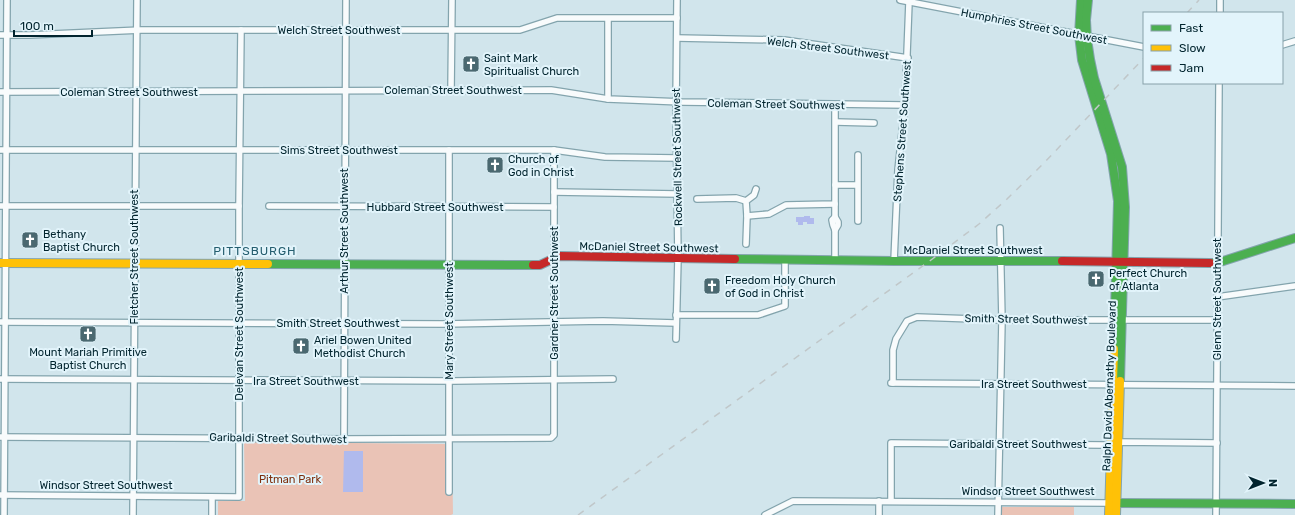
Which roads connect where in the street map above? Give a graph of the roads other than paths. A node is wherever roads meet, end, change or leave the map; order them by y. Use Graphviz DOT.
graph roads {
  1 [pos="7,0"];
  2 [pos="137,0"];
  3 [pos="346,0"];
  4 [pos="452,0"];
  5 [pos="677,0"];
  6 [pos="902,0"];
  7 [pos="1081,0"];
  8 [pos="1088,0"];
  9 [pos="1220,0"];
  10 [pos="909,2"];
  11 [pos="1220,12"];
  12 [pos="676,18"];
  13 [pos="608,19"];
  14 [pos="136,30"];
  15 [pos="241,30"];
  16 [pos="346,30"];
  17 [pos="452,30"];
  18 [pos="0,35"];
  19 [pos="1083,35"];
  20 [pos="7,36"];
  21 [pos="676,38"];
  22 [pos="1295,43"];
  23 [pos="1283,45"];
  24 [pos="1143,47"];
  25 [pos="908,58"];
  26 [pos="1219,84"];
  27 [pos="451,90"];
  28 [pos="345,91"];
  29 [pos="0,92"];
  30 [pos="7,92"];
  31 [pos="136,92"];
  32 [pos="240,92"];
  33 [pos="608,99"];
  34 [pos="676,102"];
  35 [pos="835,105"];
  36 [pos="906,105"];
  37 [pos="836,122"];
  38 [pos="874,123"];
  39 [pos="3,150"];
  40 [pos="135,150"];
  41 [pos="240,150"];
  42 [pos="345,150"];
  43 [pos="449,150"];
  44 [pos="554,150"];
  45 [pos="858,155"];
  46 [pos="677,158"];
  47 [pos="835,185"];
  48 [pos="857,185"];
  49 [pos="756,189"];
  50 [pos="554,192"];
  51 [pos="678,194"];
  52 [pos="697,199"];
  53 [pos="746,201"];
  54 [pos="835,204"];
  55 [pos="3,206"];
  56 [pos="135,206"];
  57 [pos="239,206"];
  58 [pos="269,206"];
  59 [pos="344,206"];
  60 [pos="450,207"];
  61 [pos="554,207"];
  62 [pos="747,216"];
  63 [pos="858,221"];
  64 [pos="1000,228"];
  65 [pos="1295,238"];
  66 [pos="746,244"];
  67 [pos="554,258"];
  68 [pos="678,258"];
  69 [pos="785,260"];
  70 [pos="835,260"];
  71 [pos="894,261"];
  72 [pos="1001,261"];
  73 [pos="1120,261"];
  74 [pos="3,263"];
  75 [pos="134,263"];
  76 [pos="239,263"];
  77 [pos="1217,263"];
  78 [pos="344,264"];
  79 [pos="450,264"];
  80 [pos="1295,286"];
  81 [pos="1217,298"];
  82 [pos="676,315"];
  83 [pos="1002,320"];
  84 [pos="1118,320"];
  85 [pos="1217,320"];
  86 [pos="2,322"];
  87 [pos="134,322"];
  88 [pos="554,322"];
  89 [pos="239,323"];
  90 [pos="344,323"];
  91 [pos="676,323"];
  92 [pos="450,324"];
  93 [pos="676,339"];
  94 [pos="2,379"];
  95 [pos="613,379"];
  96 [pos="134,380"];
  97 [pos="239,380"];
  98 [pos="344,381"];
  99 [pos="449,381"];
  100 [pos="554,381"];
  101 [pos="892,383"];
  102 [pos="1116,384"];
  103 [pos="1000,385"];
  104 [pos="1217,385"];
  105 [pos="1295,386"];
  106 [pos="554,435"];
  107 [pos="2,436"];
  108 [pos="134,437"];
  109 [pos="239,437"];
  110 [pos="344,439"];
  111 [pos="449,439"];
  112 [pos="1115,443"];
  113 [pos="1217,443"];
  114 [pos="1000,444"];
  115 [pos="449,492"];
  116 [pos="2,495"];
  117 [pos="133,496"];
  118 [pos="212,496"];
  119 [pos="879,501"];
  120 [pos="890,501"];
  121 [pos="999,502"];
  122 [pos="1113,503"];
  123 [pos="1216,504"];
  124 [pos="1295,504"];
  125 [pos="4,515"];
  126 [pos="133,515"];
  127 [pos="212,515"];
  128 [pos="765,515"];
  129 [pos="879,515"];
  130 [pos="998,515"];
  131 [pos="1109,515"];
  132 [pos="1116,515"];
  133 [pos="1216,515"];
  1 -- 20 [label="street"];
  2 -- 14 [label="street, Fletcher Street Southwest"];
  3 -- 16 [label="street, Arthur Street Southwest"];
  4 -- 17 [label="street"];
  5 -- 12 [label="street, Rockwell Street Southwest"];
  6 -- 10 [label="street, Humphries Street Southwest"];
  7 -- 19 [label="street, Ralph David Abernathy Boulevard"];
  8 -- 19 [label="street, Ralph David Abernathy Boulevard"];
  9 -- 11 [label="street"];
  10 -- 19 [label="street, Humphries Street Southwest"];
  10 -- 25 [label="street, Stephens Street Southwest"];
  12 -- 13 [label="street, Welch Street Southwest"];
  12 -- 21 [label="street, Rockwell Street Southwest"];
  13 -- 17 [label="street, Welch Street Southwest"];
  13 -- 33 [label="street"];
  14 -- 15 [label="street, Welch Street Southwest"];
  14 -- 20 [label="street, Welch Street Southwest"];
  14 -- 31 [label="street, Fletcher Street Southwest"];
  15 -- 16 [label="street, Welch Street Southwest"];
  15 -- 32 [label="street, Delevan Street Southwest"];
  16 -- 17 [label="street, Welch Street Southwest"];
  16 -- 28 [label="street, Arthur Street Southwest"];
  17 -- 27 [label="street"];
  18 -- 20 [label="street, Welch Street Southwest"];
  19 -- 24 [label="street, Humphries Street Southwest"];
  19 -- 73 [label="street, Ralph David Abernathy Boulevard"];
  20 -- 30 [label="street"];
  21 -- 25 [label="street, Welch Street Southwest"];
  21 -- 34 [label="street, Rockwell Street Southwest"];
  22 -- 23 [label="street"];
  25 -- 36 [label="street, Stephens Street Southwest"];
  26 -- 77 [label="street, Glenn Street Southwest"];
  27 -- 28 [label="street, Coleman Street Southwest"];
  27 -- 33 [label="street, Coleman Street Southwest"];
  28 -- 32 [label="street, Coleman Street Southwest"];
  28 -- 42 [label="street, Arthur Street Southwest"];
  29 -- 30 [label="street, Coleman Street Southwest"];
  30 -- 31 [label="street, Coleman Street Southwest"];
  30 -- 39 [label="street"];
  31 -- 32 [label="street, Coleman Street Southwest"];
  31 -- 40 [label="street, Fletcher Street Southwest"];
  32 -- 41 [label="street, Delevan Street Southwest"];
  33 -- 34 [label="street, Coleman Street Southwest"];
  34 -- 35 [label="street, Coleman Street Southwest"];
  34 -- 46 [label="street, Rockwell Street Southwest"];
  35 -- 36 [label="street, Coleman Street Southwest"];
  35 -- 37 [label="street"];
  36 -- 71 [label="street, Stephens Street Southwest"];
  37 -- 38 [label="street"];
  37 -- 47 [label="street"];
  39 -- 40 [label="street, Sims Street Southwest"];
  39 -- 55 [label="street"];
  40 -- 41 [label="street, Sims Street Southwest"];
  40 -- 56 [label="street, Fletcher Street Southwest"];
  41 -- 42 [label="street, Sims Street Southwest"];
  41 -- 57 [label="street, Delevan Street Southwest"];
  42 -- 43 [label="street, Sims Street Southwest"];
  42 -- 59 [label="street, Arthur Street Southwest"];
  43 -- 44 [label="street, Sims Street Southwest"];
  43 -- 60 [label="street, Mary Street Southwest"];
  44 -- 46 [label="street, Sims Street Southwest"];
  44 -- 50 [label="street, Gardner Street Southwest"];
  45 -- 48 [label="street"];
  46 -- 51 [label="street, Rockwell Street Southwest"];
  47 -- 48 [label="street"];
  47 -- 54 [label="street"];
  48 -- 63 [label="street"];
  49 -- 53 [label="street"];
  50 -- 51 [label="street"];
  50 -- 61 [label="street, Gardner Street Southwest"];
  51 -- 68 [label="street, Rockwell Street Southwest"];
  52 -- 53 [label="street"];
  53 -- 62 [label="street"];
  54 -- 62 [label="street"];
  54 -- 70 [label="street"];
  55 -- 56 [label="street"];
  55 -- 74 [label="street"];
  56 -- 57 [label="street"];
  56 -- 75 [label="street, Fletcher Street Southwest"];
  57 -- 76 [label="street, Delevan Street Southwest"];
  58 -- 59 [label="street, Hubbard Street Southwest"];
  59 -- 60 [label="street, Hubbard Street Southwest"];
  59 -- 78 [label="street, Arthur Street Southwest"];
  60 -- 61 [label="street, Hubbard Street Southwest"];
  60 -- 79 [label="street, Mary Street Southwest"];
  61 -- 67 [label="street, Gardner Street Southwest"];
  62 -- 66 [label="street"];
  64 -- 72 [label="street"];
  65 -- 77 [label="street, McDaniel Street Southwest"];
  67 -- 68 [label="street, McDaniel Street Southwest"];
  67 -- 79 [label="street, McDaniel Street Southwest"];
  67 -- 88 [label="street, Gardner Street Southwest"];
  68 -- 69 [label="street, McDaniel Street Southwest"];
  68 -- 82 [label="street, Rockwell Street Southwest"];
  69 -- 70 [label="street, McDaniel Street Southwest"];
  69 -- 82 [label="street"];
  70 -- 71 [label="street, McDaniel Street Southwest"];
  71 -- 72 [label="street, McDaniel Street Southwest"];
  72 -- 73 [label="street, McDaniel Street Southwest"];
  72 -- 83 [label="street"];
  73 -- 77 [label="street, McDaniel Street Southwest"];
  73 -- 84 [label="street, Ralph David Abernathy Boulevard"];
  74 -- 75 [label="street, McDaniel Street Southwest"];
  74 -- 86 [label="street"];
  75 -- 76 [label="street, McDaniel Street Southwest"];
  75 -- 87 [label="street, Fletcher Street Southwest"];
  76 -- 78 [label="street, McDaniel Street Southwest"];
  76 -- 89 [label="street, Delevan Street Southwest"];
  77 -- 81 [label="street, Glenn Street Southwest"];
  78 -- 79 [label="street, McDaniel Street Southwest"];
  78 -- 90 [label="street, Arthur Street Southwest"];
  79 -- 92 [label="street, Mary Street Southwest"];
  80 -- 81 [label="street"];
  81 -- 85 [label="street, Glenn Street Southwest"];
  82 -- 91 [label="street, Rockwell Street Southwest"];
  83 -- 84 [label="street, Smith Street Southwest"];
  83 -- 101 [label="street, Smith Street Southwest"];
  83 -- 103 [label="street"];
  84 -- 85 [label="street, Smith Street Southwest"];
  84 -- 102 [label="street, Ralph David Abernathy Boulevard"];
  85 -- 104 [label="street, Glenn Street Southwest"];
  86 -- 87 [label="street, Smith Street Southwest"];
  86 -- 94 [label="street"];
  87 -- 89 [label="street, Smith Street Southwest"];
  87 -- 96 [label="street, Fletcher Street Southwest"];
  88 -- 91 [label="street, Smith Street Southwest"];
  88 -- 92 [label="street, Smith Street Southwest"];
  88 -- 100 [label="street, Gardner Street Southwest"];
  89 -- 90 [label="street, Smith Street Southwest"];
  89 -- 97 [label="street, Delevan Street Southwest"];
  90 -- 92 [label="street, Smith Street Southwest"];
  90 -- 98 [label="street, Arthur Street Southwest"];
  91 -- 93 [label="street, Rockwell Street Southwest"];
  92 -- 99 [label="street, Mary Street Southwest"];
  94 -- 96 [label="street, Ira Street Southwest"];
  94 -- 107 [label="street"];
  95 -- 100 [label="street, Ira Street Southwest"];
  96 -- 97 [label="street, Ira Street Southwest"];
  96 -- 108 [label="street, Fletcher Street Southwest"];
  97 -- 98 [label="street, Ira Street Southwest"];
  97 -- 109 [label="street, Delevan Street Southwest"];
  98 -- 99 [label="street, Ira Street Southwest"];
  98 -- 110 [label="street, Arthur Street Southwest"];
  99 -- 100 [label="street, Ira Street Southwest"];
  99 -- 111 [label="street, Mary Street Southwest"];
  100 -- 106 [label="street, Gardner Street Southwest"];
  101 -- 103 [label="street, Ira Street Southwest"];
  102 -- 103 [label="street, Ira Street Southwest"];
  102 -- 104 [label="street, Ira Street Southwest"];
  102 -- 112 [label="street, Ralph David Abernathy Boulevard"];
  103 -- 114 [label="street"];
  104 -- 105 [label="street, Ira Street Southwest"];
  104 -- 113 [label="street, Glenn Street Southwest"];
  106 -- 111 [label="street, Garibaldi Street Southwest"];
  107 -- 108 [label="street, Garibaldi Street Southwest"];
  107 -- 116 [label="street"];
  108 -- 109 [label="street, Garibaldi Street Southwest"];
  108 -- 117 [label="street, Fletcher Street Southwest"];
  109 -- 110 [label="street, Garibaldi Street Southwest"];
  109 -- 118 [label="street, Delevan Street Southwest"];
  110 -- 111 [label="street, Garibaldi Street Southwest"];
  111 -- 115 [label="street, Mary Street Southwest"];
  112 -- 113 [label="street, Garibaldi Street Southwest"];
  112 -- 114 [label="street, Garibaldi Street Southwest"];
  112 -- 122 [label="street, Ralph David Abernathy Boulevard"];
  113 -- 123 [label="street, Glenn Street Southwest"];
  114 -- 120 [label="street, Garibaldi Street Southwest"];
  114 -- 121 [label="street"];
  116 -- 117 [label="street, Windsor Street Southwest"];
  116 -- 125 [label="street"];
  117 -- 118 [label="street, Windsor Street Southwest"];
  117 -- 126 [label="street, Fletcher Street Southwest"];
  118 -- 127 [label="street"];
  119 -- 120 [label="street, Windsor Street Southwest"];
  119 -- 128 [label="street, Windsor Street Southwest"];
  119 -- 129 [label="street"];
  120 -- 121 [label="street, Windsor Street Southwest"];
  121 -- 122 [label="street, Windsor Street Southwest"];
  121 -- 130 [label="street"];
  122 -- 123 [label="street, Windsor Street Southwest"];
  122 -- 131 [label="street, Ralph David Abernathy Boulevard"];
  122 -- 132 [label="street, Ralph David Abernathy Boulevard"];
  123 -- 124 [label="street, Windsor Street Southwest"];
  123 -- 133 [label="street, Glenn Street Southwest"];
}
